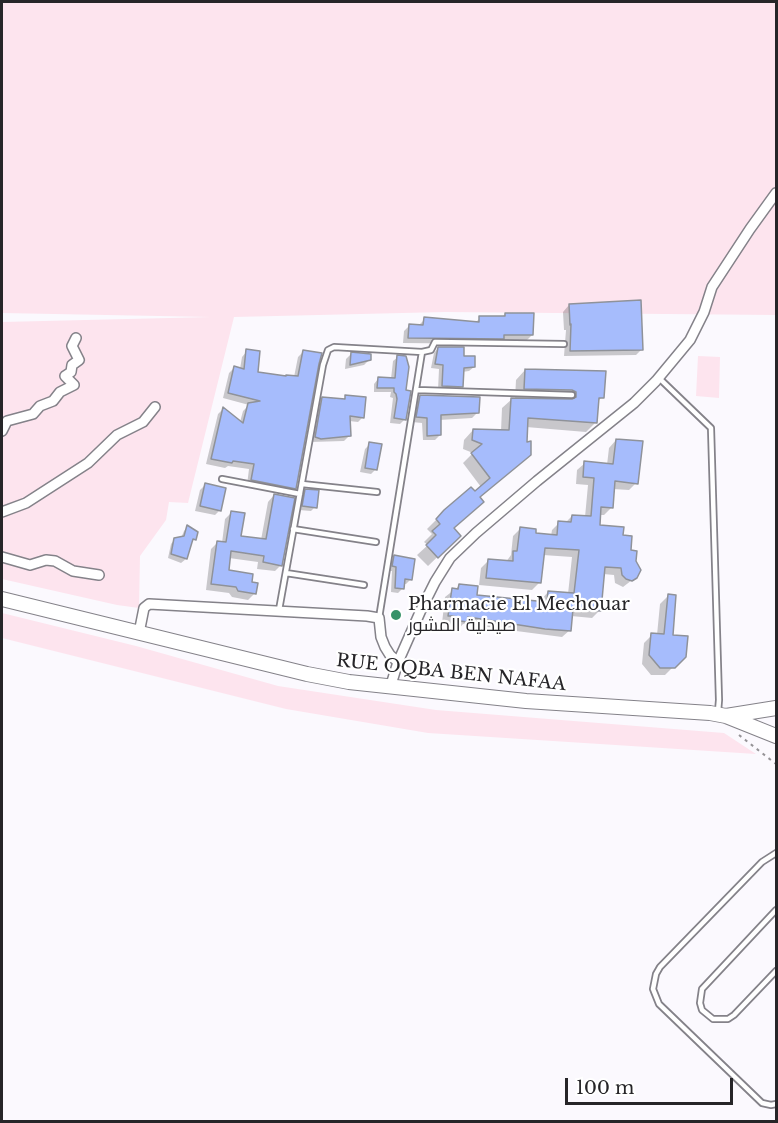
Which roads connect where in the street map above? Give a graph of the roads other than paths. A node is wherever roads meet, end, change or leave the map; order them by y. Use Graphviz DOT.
graph roads {
  1 [pos="777,193"];
  2 [pos="76,338"];
  3 [pos="564,344"];
  4 [pos="422,352"];
  5 [pos="659,378"];
  6 [pos="417,390"];
  7 [pos="572,395"];
  8 [pos="155,407"];
  9 [pos="2,431"];
  10 [pos="222,479"];
  11 [pos="302,484"];
  12 [pos="377,492"];
  13 [pos="300,494"];
  14 [pos="2,512"];
  15 [pos="293,529"];
  16 [pos="376,542"];
  17 [pos="2,557"];
  18 [pos="286,573"];
  19 [pos="99,575"];
  20 [pos="364,585"];
  21 [pos="2,599"];
  22 [pos="279,610"];
  23 [pos="379,618"];
  24 [pos="139,633"];
  25 [pos="398,662"];
  26 [pos="390,688"];
  27 [pos="777,708"];
  28 [pos="722,715"];
  29 [pos="777,736"];
  30 [pos="777,853"];
  31 [pos="777,910"];
  32 [pos="777,971"];
  33 [pos="777,1104"];
  1 -- 5 [label="street"];
  2 -- 9 [label="street"];
  3 -- 4 [label="lane"];
  4 -- 6 [label="lane"];
  4 -- 11 [label="lane"];
  5 -- 25 [label="street"];
  5 -- 28 [label="lane"];
  6 -- 7 [label="lane"];
  6 -- 23 [label="lane"];
  8 -- 14 [label="street"];
  10 -- 13 [label="lane"];
  11 -- 12 [label="lane"];
  11 -- 13 [label="lane"];
  13 -- 15 [label="lane"];
  15 -- 16 [label="lane"];
  15 -- 18 [label="lane"];
  17 -- 19 [label="street"];
  18 -- 20 [label="lane"];
  18 -- 22 [label="lane"];
  21 -- 24 [label="street, RUE OQBA BEN NAFAA"];
  22 -- 23 [label="street"];
  22 -- 24 [label="street"];
  23 -- 25 [label="street"];
  24 -- 26 [label="street, RUE OQBA BEN NAFAA"];
  25 -- 26 [label="street"];
  26 -- 28 [label="street, RUE OQBA BEN NAFAA"];
  27 -- 28 [label="street, RUE OQBA BEN NAFAA"];
  28 -- 29 [label="street, RUE OQBA BEN NAFAA"];
  30 -- 33 [label="lane"];
  31 -- 32 [label="lane"];
}
